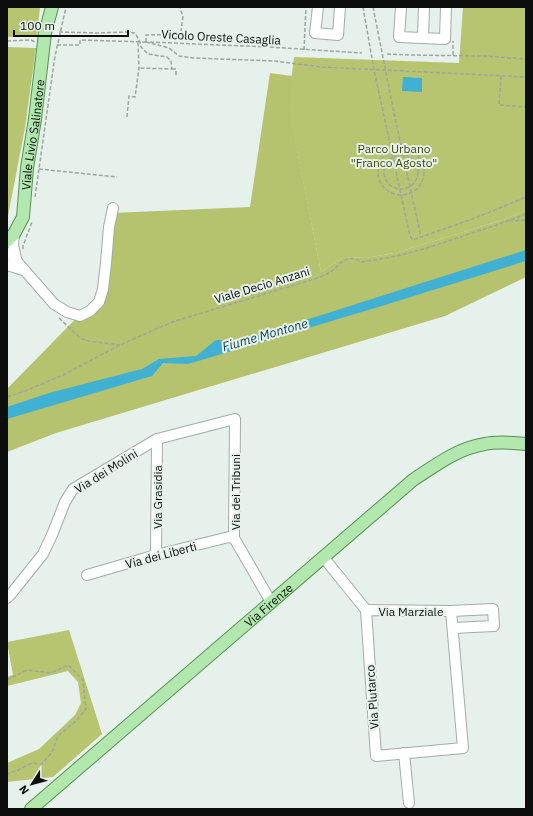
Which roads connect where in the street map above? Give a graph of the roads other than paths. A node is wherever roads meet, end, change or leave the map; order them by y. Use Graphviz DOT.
graph roads {
  1 [pos="48,7"];
  2 [pos="52,7"];
  3 [pos="318,7"];
  4 [pos="340,7"];
  5 [pos="401,7"];
  6 [pos="424,7"];
  7 [pos="446,7"];
  8 [pos="47,23"];
  9 [pos="423,38"];
  10 [pos="113,208"];
  11 [pos="11,238"];
  12 [pos="7,253"];
  13 [pos="17,263"];
  14 [pos="7,265"];
  15 [pos="25,271"];
  16 [pos="235,419"];
  17 [pos="157,440"];
  18 [pos="526,444"];
  19 [pos="234,538"];
  20 [pos="156,555"];
  21 [pos="324,558"];
  22 [pos="87,575"];
  23 [pos="7,598"];
  24 [pos="271,602"];
  25 [pos="366,610"];
  26 [pos="451,611"];
  27 [pos="453,628"];
  28 [pos="462,748"];
  29 [pos="404,753"];
  30 [pos="409,802"];
  31 [pos="31,809"];
  1 -- 8 [label="main road, Viale Livio Salinatore"];
  2 -- 8 [label="main road, Viale Livio Salinatore"];
  3 -- 4 [label="street"];
  5 -- 9 [label="street"];
  6 -- 9 [label="street"];
  7 -- 9 [label="street"];
  8 -- 11 [label="main road, Viale Livio Salinatore"];
  10 -- 15 [label="street"];
  11 -- 13 [label="street"];
  12 -- 13 [label="street"];
  13 -- 15 [label="street"];
  14 -- 15 [label="street"];
  16 -- 17 [label="street, Via dei Molini"];
  16 -- 19 [label="street, Via dei Tribuni"];
  17 -- 20 [label="street, Via Grasidia"];
  17 -- 23 [label="street, Via dei Molini"];
  18 -- 21 [label="main road, Via Firenze"];
  19 -- 20 [label="street, Via dei Liberti"];
  19 -- 24 [label="street, Via dei Tribuni"];
  20 -- 22 [label="street, Via dei Liberti"];
  21 -- 24 [label="main road, Via Firenze"];
  21 -- 25 [label="street, Via Marziale"];
  24 -- 31 [label="main road, Via Firenze"];
  25 -- 26 [label="street, Via Marziale"];
  25 -- 29 [label="street, Via Plutarco"];
  26 -- 27 [label="street, Via Marziale"];
  26 -- 27 [label="street, Via Marziale"];
  27 -- 28 [label="street, Via Marziale"];
  28 -- 29 [label="street, Via Plutarco"];
  29 -- 30 [label="street"];
}
